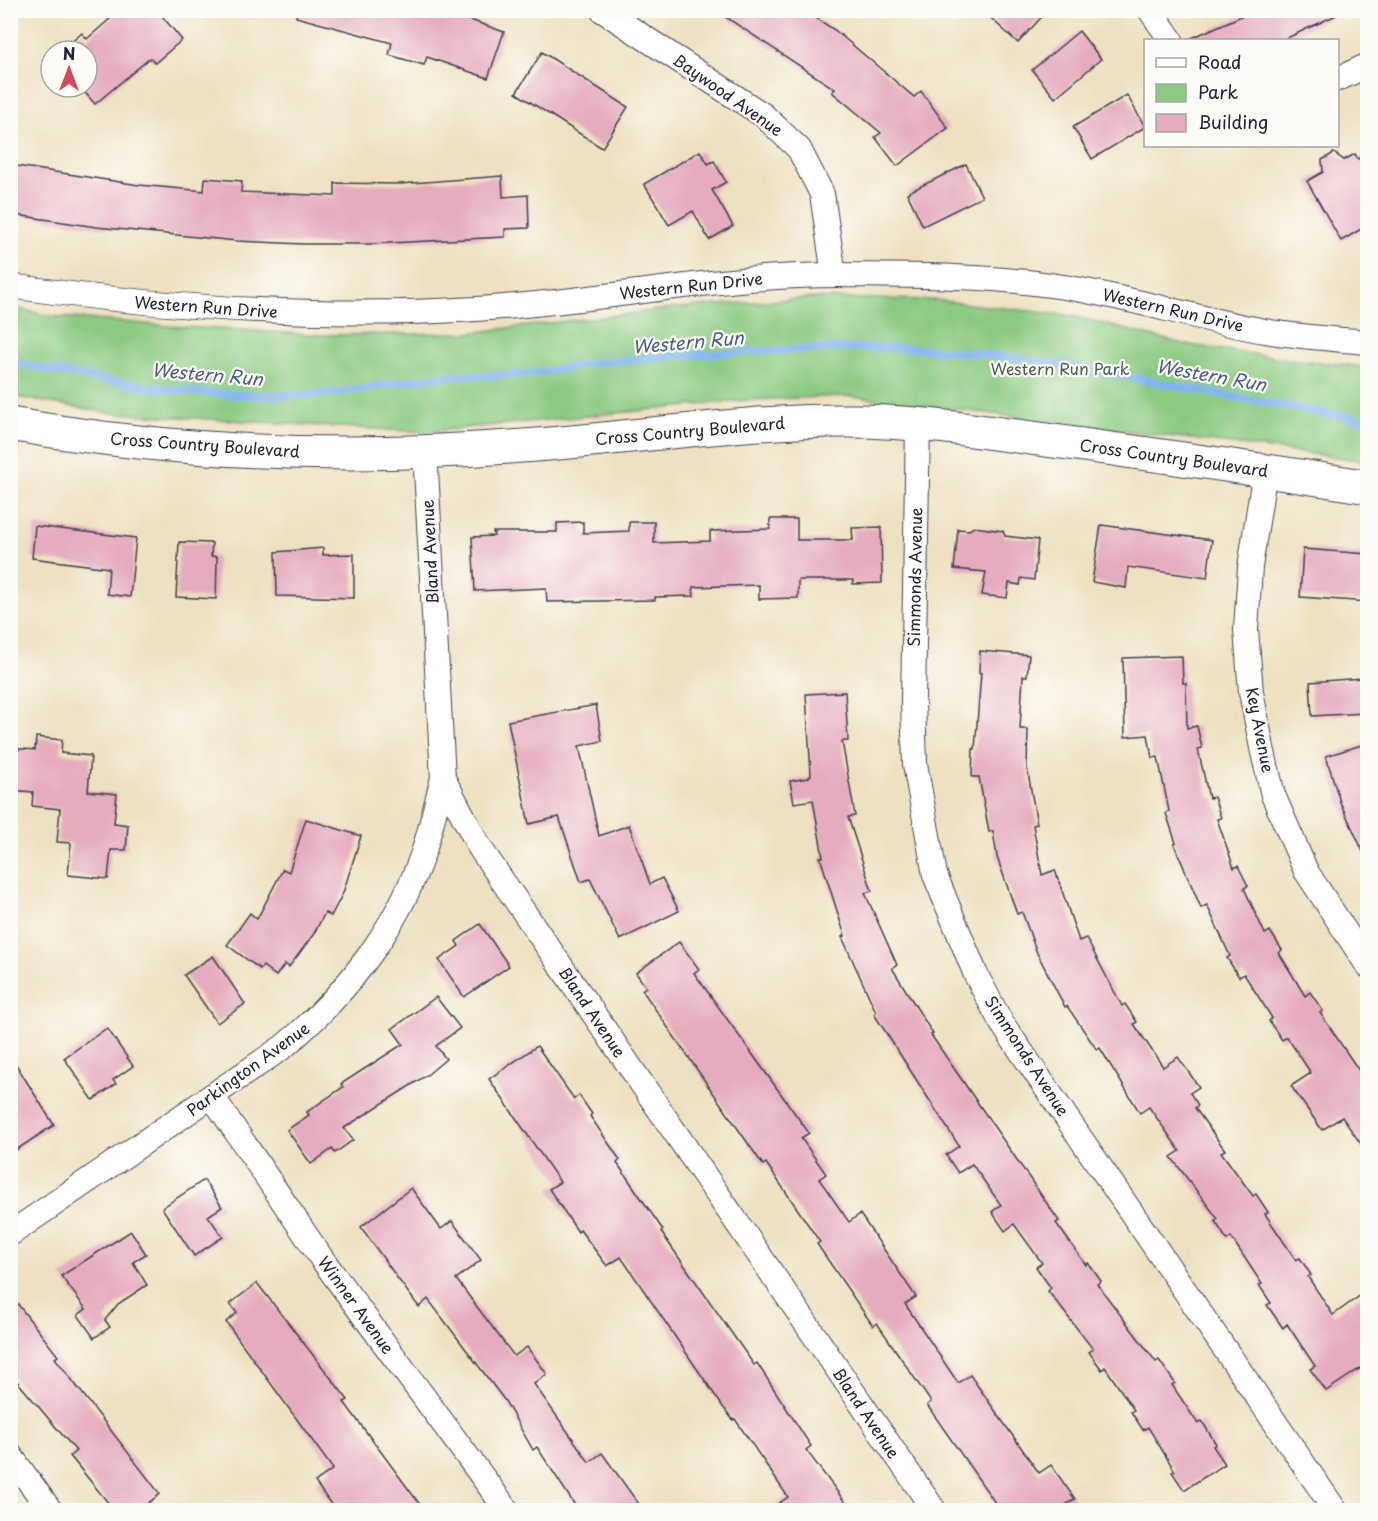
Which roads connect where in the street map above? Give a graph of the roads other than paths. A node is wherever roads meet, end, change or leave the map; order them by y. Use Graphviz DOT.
graph roads {
  1 [pos="602,10"];
  2 [pos="1150,10"];
  3 [pos="1170,39"];
  4 [pos="1368,65"];
  5 [pos="1339,79"];
  6 [pos="834,275"];
  7 [pos="10,286"];
  8 [pos="1368,342"];
  9 [pos="10,424"];
  10 [pos="918,424"];
  11 [pos="425,451"];
  12 [pos="1265,470"];
  13 [pos="1368,487"];
  14 [pos="443,778"];
  15 [pos="1368,966"];
  16 [pos="212,1096"];
  17 [pos="10,1234"];
  18 [pos="10,1455"];
  19 [pos="50,1510"];
  20 [pos="507,1510"];
  21 [pos="934,1510"];
  22 [pos="1335,1510"];
  1 -- 6 [label="street, Baywood Avenue"];
  2 -- 3 [label="street"];
  4 -- 5 [label="street"];
  6 -- 7 [label="street, Western Run Drive"];
  6 -- 8 [label="street, Western Run Drive"];
  9 -- 11 [label="main road, Cross Country Boulevard"];
  10 -- 11 [label="main road, Cross Country Boulevard"];
  10 -- 12 [label="main road, Cross Country Boulevard"];
  10 -- 22 [label="street, Simmonds Avenue"];
  11 -- 14 [label="street, Bland Avenue"];
  12 -- 13 [label="main road, Cross Country Boulevard"];
  12 -- 15 [label="street, Key Avenue"];
  14 -- 16 [label="street, Parkington Avenue"];
  14 -- 21 [label="street, Bland Avenue"];
  16 -- 17 [label="street, Parkington Avenue"];
  16 -- 20 [label="street, Winner Avenue"];
  18 -- 19 [label="street"];
}
